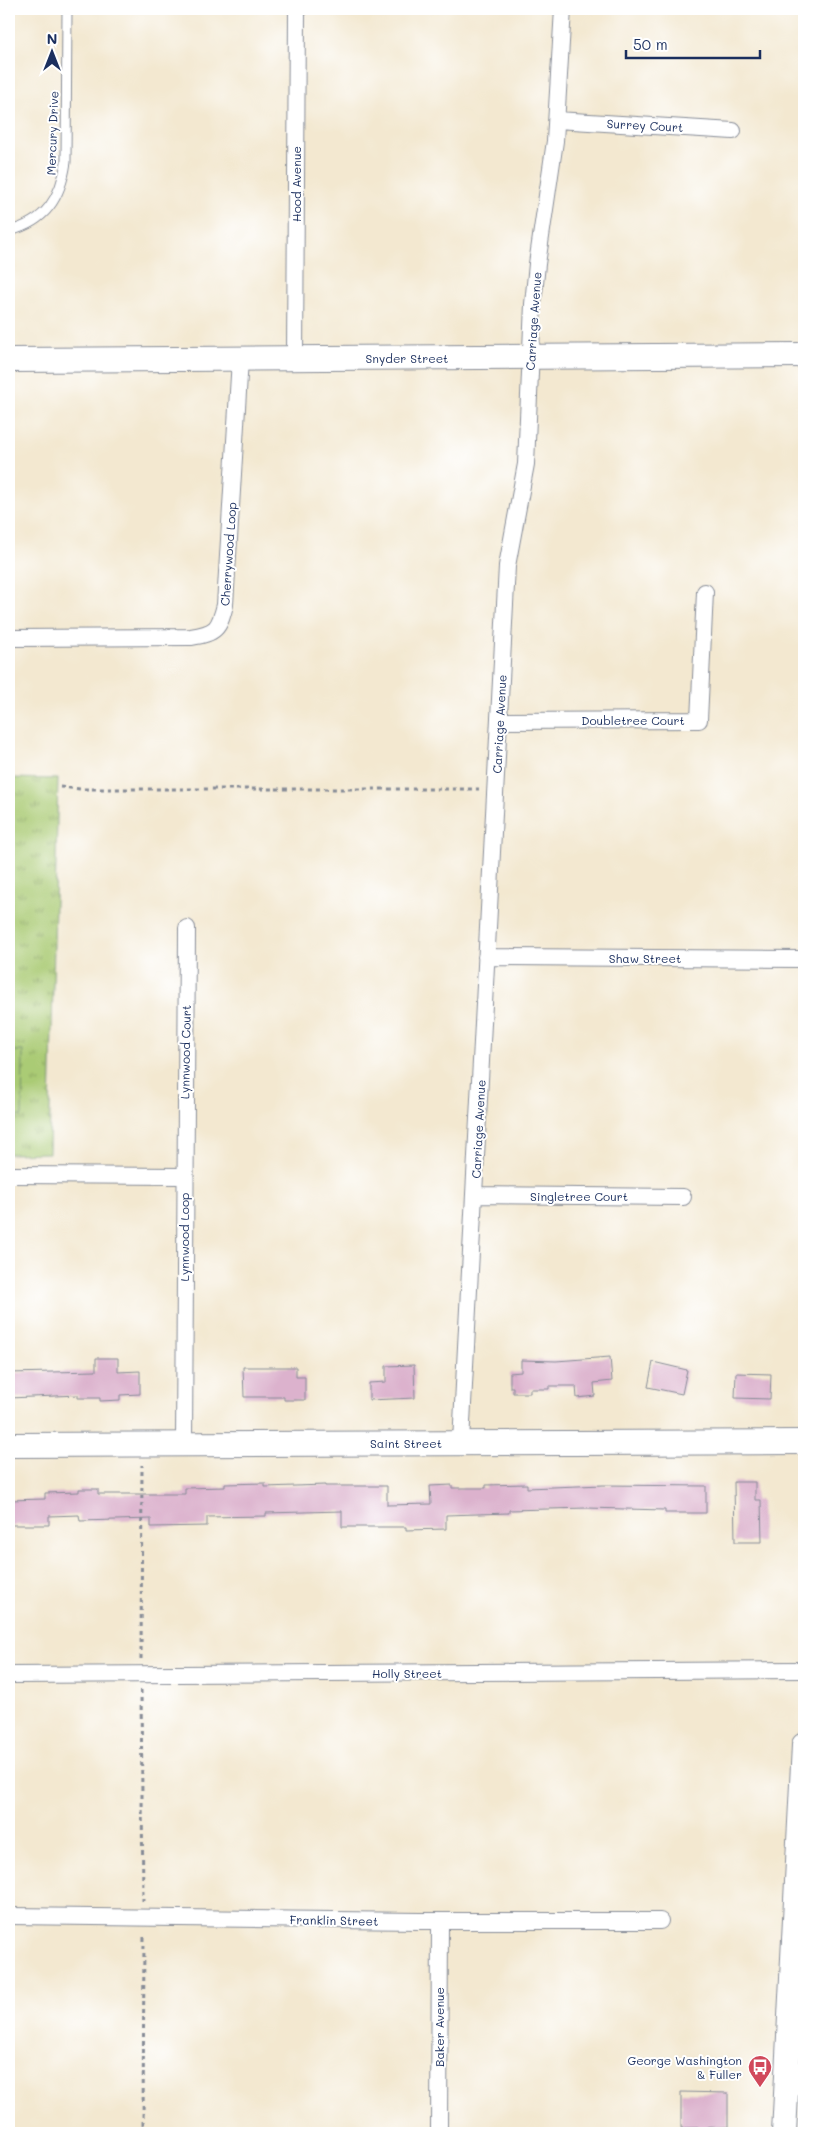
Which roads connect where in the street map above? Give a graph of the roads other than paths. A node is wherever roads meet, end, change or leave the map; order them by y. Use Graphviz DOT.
graph roads {
  1 [pos="67,9"];
  2 [pos="296,9"];
  3 [pos="563,9"];
  4 [pos="557,120"];
  5 [pos="733,131"];
  6 [pos="9,231"];
  7 [pos="804,355"];
  8 [pos="531,357"];
  9 [pos="295,358"];
  10 [pos="240,359"];
  11 [pos="9,360"];
  12 [pos="705,592"];
  13 [pos="9,638"];
  14 [pos="499,721"];
  15 [pos="187,928"];
  16 [pos="486,957"];
  17 [pos="804,959"];
  18 [pos="9,1175"];
  19 [pos="184,1176"];
  20 [pos="474,1195"];
  21 [pos="683,1197"];
  22 [pos="461,1442"];
  23 [pos="804,1442"];
  24 [pos="184,1444"];
  25 [pos="9,1445"];
  26 [pos="804,1670"];
  27 [pos="9,1675"];
  28 [pos="804,1745"];
  29 [pos="9,1916"];
  30 [pos="440,1921"];
  31 [pos="660,1921"];
  32 [pos="800,1926"];
  33 [pos="439,2133"];
  34 [pos="784,2133"];
  1 -- 6 [label="lane, Mercury Drive"];
  2 -- 9 [label="street, Hood Avenue"];
  3 -- 4 [label="street, Carriage Avenue"];
  4 -- 5 [label="street, Surrey Court"];
  4 -- 8 [label="street, Carriage Avenue"];
  7 -- 8 [label="street, Snyder Street"];
  8 -- 9 [label="street, Snyder Street"];
  8 -- 14 [label="street, Carriage Avenue"];
  9 -- 10 [label="street, Snyder Street"];
  10 -- 11 [label="street, Snyder Street"];
  10 -- 13 [label="street, Cherrywood Loop"];
  12 -- 14 [label="street, Doubletree Court"];
  14 -- 16 [label="street, Carriage Avenue"];
  15 -- 19 [label="street, Lynnwood Court"];
  16 -- 17 [label="street, Shaw Street"];
  16 -- 20 [label="street, Carriage Avenue"];
  18 -- 19 [label="street, Lynnwood Loop"];
  19 -- 24 [label="street, Lynnwood Loop"];
  20 -- 21 [label="street, Singletree Court"];
  20 -- 22 [label="street, Carriage Avenue"];
  22 -- 23 [label="street, Saint Street"];
  22 -- 24 [label="street, Saint Street"];
  24 -- 25 [label="street, Saint Street"];
  26 -- 27 [label="street, Holly Street"];
  28 -- 32 [label="street"];
  29 -- 30 [label="street, Franklin Street"];
  30 -- 31 [label="street, Franklin Street"];
  30 -- 33 [label="street, Baker Avenue"];
  32 -- 34 [label="street"];
}
